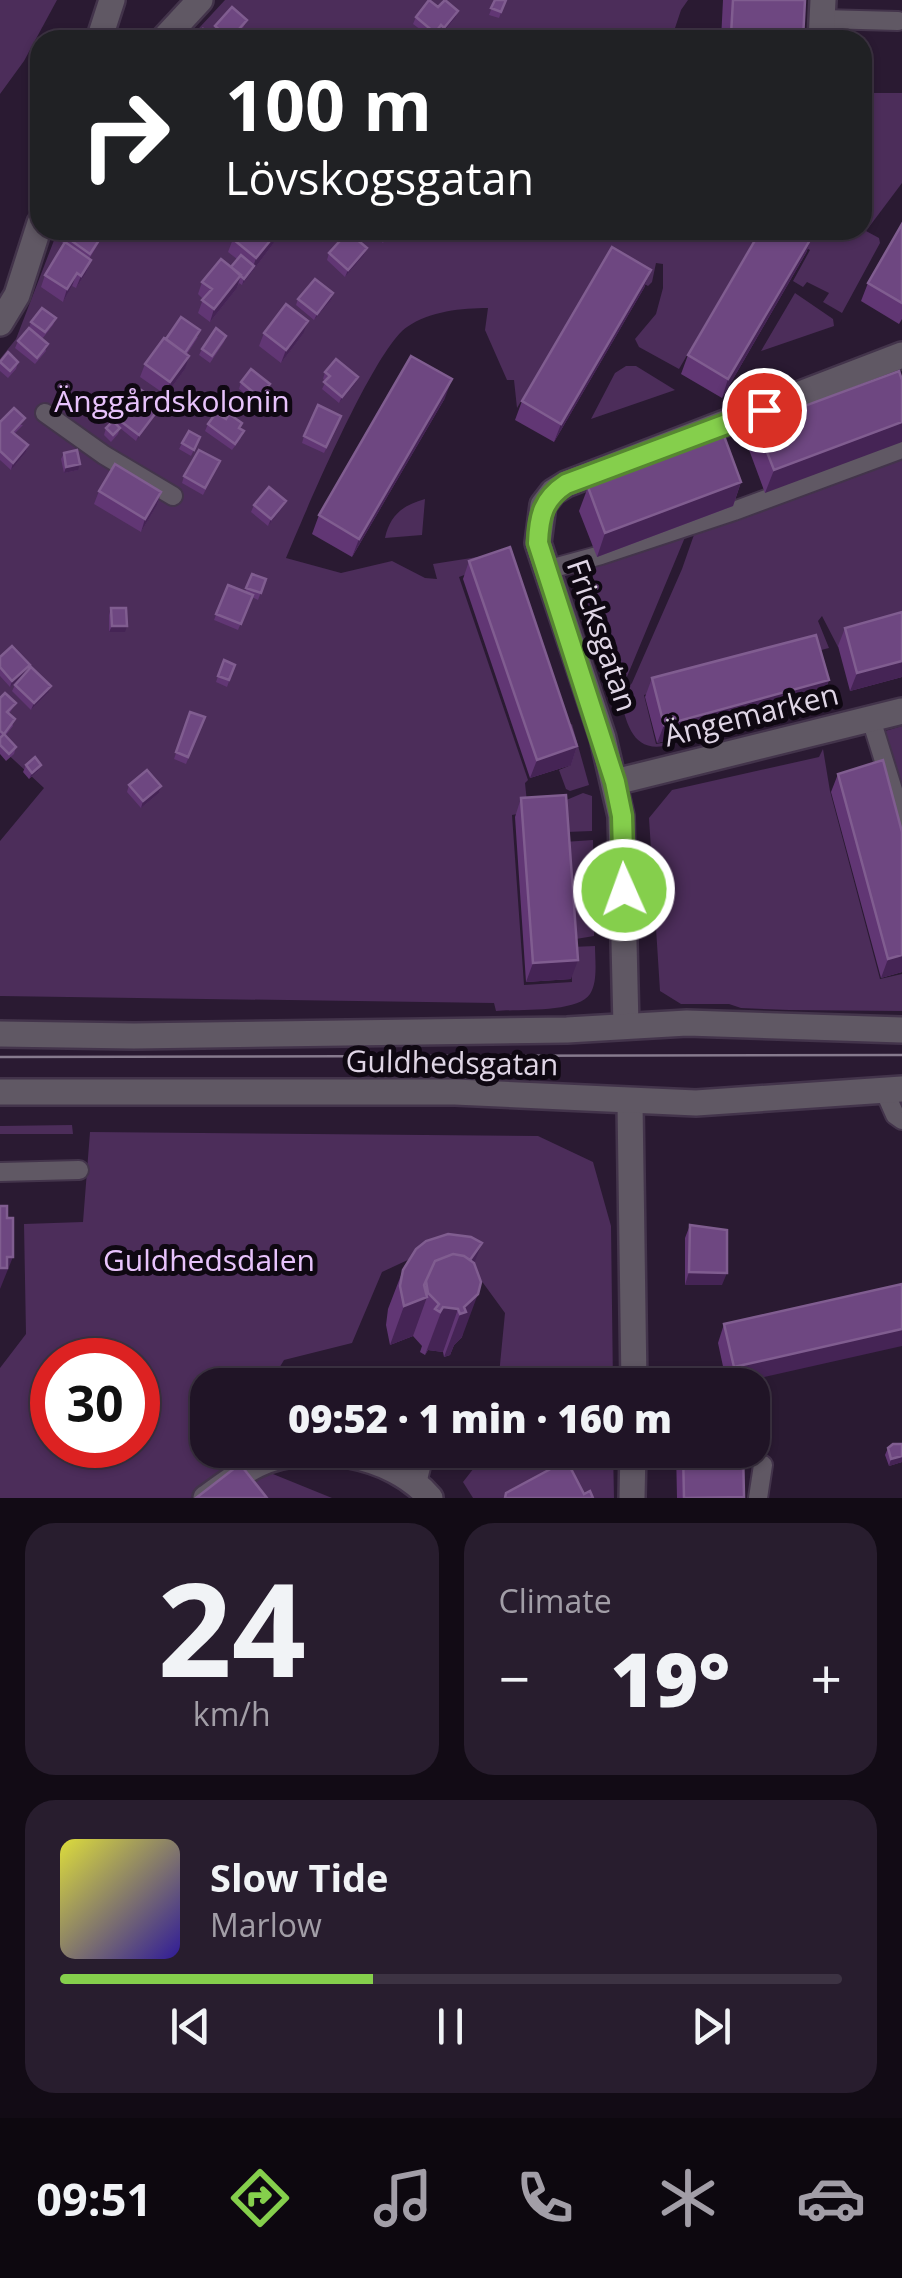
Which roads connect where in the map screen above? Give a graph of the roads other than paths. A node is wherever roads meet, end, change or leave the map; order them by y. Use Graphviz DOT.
graph roads {
  1 [pos="112,0"];
  2 [pos="200,0"];
  3 [pos="822,20"];
  4 [pos="898,21"];
  5 [pos="102,30"];
  6 [pos="172,30"];
  7 [pos="35,240"];
  8 [pos="0,323"];
  9 [pos="902,354"];
  10 [pos="45,413"];
  11 [pos="902,448"];
  12 [pos="172,496"];
  13 [pos="546,570"];
  14 [pos="902,710"];
  15 [pos="871,718"];
  16 [pos="615,782"];
  17 [pos="902,819"];
  18 [pos="626,1026"];
  19 [pos="902,1030"];
  20 [pos="0,1034"];
  21 [pos="893,1090"];
  22 [pos="0,1092"];
  23 [pos="630,1103"];
  24 [pos="902,1120"];
  25 [pos="79,1170"];
  26 [pos="0,1172"];
  27 [pos="634,1368"];
  28 [pos="255,1468"];
  29 [pos="383,1468"];
  30 [pos="633,1468"];
  31 [pos="763,1468"];
  32 [pos="423,1491"];
  33 [pos="206,1498"];
  34 [pos="632,1498"];
  35 [pos="758,1498"];
  1 -- 5 [label="street"];
  2 -- 6 [label="street"];
  3 -- 4 [label="lane"];
  7 -- 8 [label="street"];
  9 -- 13 [label="street, Fricksgatan"];
  10 -- 12 [label="lane"];
  11 -- 13 [label="lane"];
  13 -- 16 [label="street, Fricksgatan"];
  14 -- 15 [label="street, Ängemarken"];
  15 -- 16 [label="street, Ängemarken"];
  15 -- 17 [label="lane"];
  16 -- 18 [label="street, Fricksgatan"];
  18 -- 19 [label="street, Guldhedsgatan"];
  18 -- 20 [label="street, Guldhedsgatan"];
  21 -- 23 [label="street, Guldhedsgatan"];
  21 -- 24 [label="lane"];
  22 -- 23 [label="street, Guldhedsgatan"];
  23 -- 27 [label="street"];
  25 -- 26 [label="lane"];
  28 -- 33 [label="street"];
  29 -- 32 [label="street"];
  30 -- 34 [label="street"];
  31 -- 35 [label="lane"];
}
